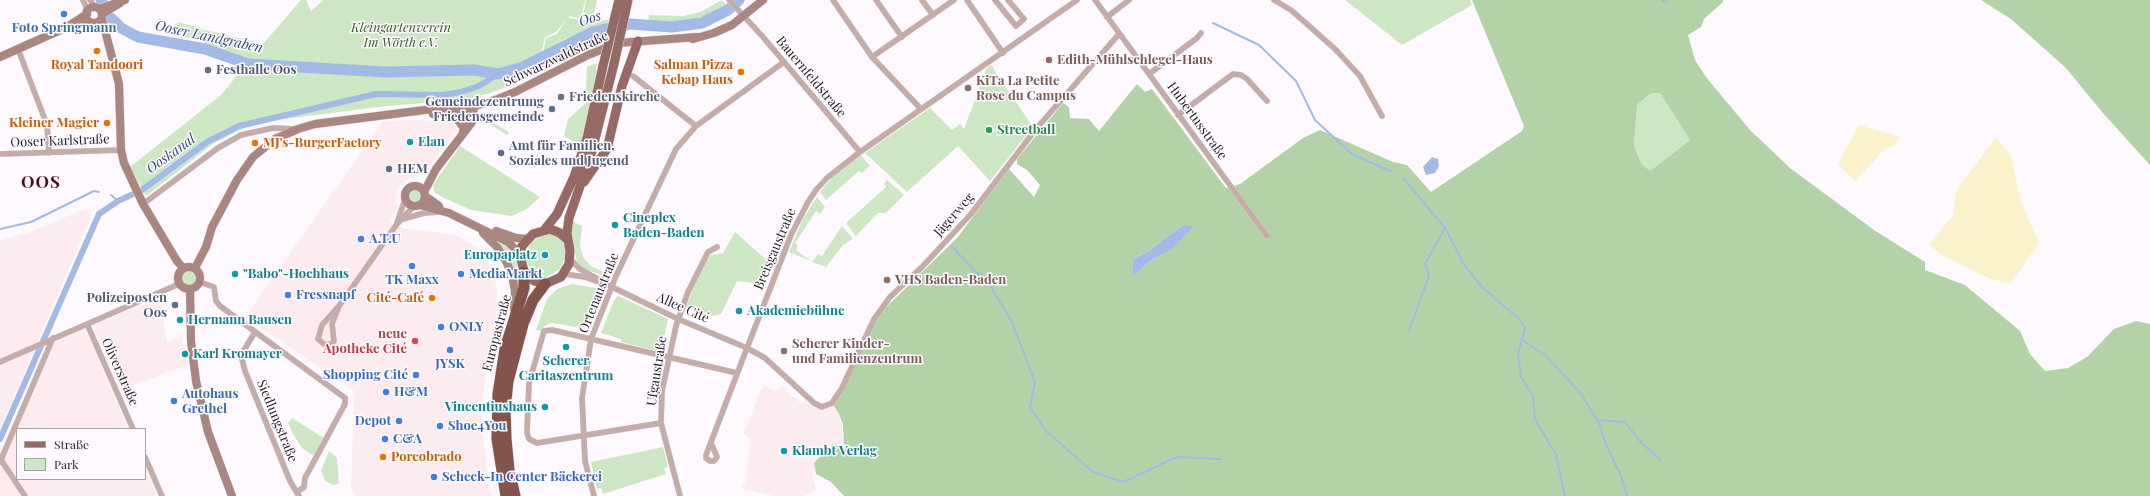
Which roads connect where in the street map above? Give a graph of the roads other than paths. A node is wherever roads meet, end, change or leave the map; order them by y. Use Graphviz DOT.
graph roads {
  1 [pos="83,0"];
  2 [pos="618,0"];
  3 [pos="628,0"];
  4 [pos="728,0"];
  5 [pos="762,0"];
  6 [pos="833,0"];
  7 [pos="876,0"];
  8 [pos="922,0"];
  9 [pos="954,0"];
  10 [pos="967,0"];
  11 [pos="995,0"];
  12 [pos="1008,0"];
  13 [pos="1077,0"];
  14 [pos="1095,0"];
  15 [pos="1129,0"];
  16 [pos="1274,0"];
  17 [pos="124,1"];
  18 [pos="94,13"];
  19 [pos="933,15"];
  20 [pos="744,16"];
  21 [pos="1107,17"];
  22 [pos="1201,33"];
  23 [pos="1119,34"];
  24 [pos="902,37"];
  25 [pos="638,41"];
  26 [pos="18,49"];
  27 [pos="1003,53"];
  28 [pos="0,57"];
  29 [pos="872,57"];
  30 [pos="784,62"];
  31 [pos="1149,74"];
  32 [pos="633,76"];
  33 [pos="1267,101"];
  34 [pos="471,107"];
  35 [pos="921,109"];
  36 [pos="418,112"];
  37 [pos="444,114"];
  38 [pos="1178,115"];
  39 [pos="1382,116"];
  40 [pos="696,126"];
  41 [pos="464,128"];
  42 [pos="298,129"];
  43 [pos="461,136"];
  44 [pos="122,150"];
  45 [pos="860,152"];
  46 [pos="49,153"];
  47 [pos="0,154"];
  48 [pos="436,169"];
  49 [pos="416,186"];
  50 [pos="578,190"];
  51 [pos="425,194"];
  52 [pos="405,199"];
  53 [pos="142,202"];
  54 [pos="417,205"];
  55 [pos="449,213"];
  56 [pos="402,220"];
  57 [pos="397,224"];
  58 [pos="474,226"];
  59 [pos="545,229"];
  60 [pos="1267,236"];
  61 [pos="528,239"];
  62 [pos="568,240"];
  63 [pos="718,247"];
  64 [pos="520,254"];
  65 [pos="570,259"];
  66 [pos="183,268"];
  67 [pos="195,268"];
  68 [pos="524,272"];
  69 [pos="564,274"];
  70 [pos="200,282"];
  71 [pos="179,284"];
  72 [pos="545,284"];
  73 [pos="612,287"];
  74 [pos="190,289"];
  75 [pos="339,306"];
  76 [pos="678,319"];
  77 [pos="513,322"];
  78 [pos="87,324"];
  79 [pos="255,332"];
  80 [pos="591,339"];
  81 [pos="50,340"];
  82 [pos="747,348"];
  83 [pos="668,357"];
  84 [pos="0,362"];
  85 [pos="737,373"];
  86 [pos="814,403"];
  87 [pos="661,423"];
  88 [pos="133,428"];
  89 [pos="583,436"];
  90 [pos="711,443"];
  91 [pos="146,458"];
  92 [pos="0,461"];
  93 [pos="298,494"];
  94 [pos="25,496"];
  95 [pos="162,496"];
  96 [pos="232,496"];
  97 [pos="506,496"];
  98 [pos="515,496"];
  99 [pos="594,496"];
  100 [pos="680,496"];
  1 -- 18 [label="street"];
  2 -- 59 [label="main road, bridge"];
  3 -- 50 [label="main road, bridge"];
  4 -- 20 [label="street, Bauernfeldstraße"];
  5 -- 20 [label="street, Schwarzwaldstraße"];
  6 -- 29 [label="street"];
  7 -- 24 [label="street"];
  8 -- 19 [label="street"];
  9 -- 19 [label="street"];
  10 -- 27 [label="street"];
  11 -- 12 [label="street"];
  13 -- 27 [label="street, Breisgaustraße"];
  14 -- 21 [label="street, Hubertusstraße"];
  15 -- 21 [label="street"];
  16 -- 39 [label="street"];
  17 -- 18 [label="street"];
  18 -- 26 [label="street"];
  18 -- 44 [label="street"];
  19 -- 24 [label="street"];
  20 -- 25 [label="street, Schwarzwaldstraße"];
  20 -- 30 [label="street, Bauernfeldstraße"];
  21 -- 23 [label="street, Hubertusstraße"];
  22 -- 31 [label="street"];
  23 -- 31 [label="street, Hubertusstraße"];
  23 -- 86 [label="street, Jägerweg"];
  24 -- 29 [label="street"];
  25 -- 34 [label="street, Schwarzwaldstraße"];
  25 -- 50 [label="main road"];
  26 -- 28 [label="street"];
  26 -- 46 [label="street"];
  27 -- 35 [label="street, Breisgaustraße"];
  29 -- 35 [label="street"];
  30 -- 40 [label="street, Ortenaustraße"];
  30 -- 45 [label="street, Bauernfeldstraße"];
  31 -- 38 [label="street, Hubertusstraße"];
  32 -- 40 [label="street"];
  33 -- 38 [label="street"];
  34 -- 36 [label="street, Schwarzwaldstraße"];
  34 -- 37 [label="street, Schwarzwaldstraße"];
  34 -- 41 [label="street"];
  34 -- 43 [label="street"];
  35 -- 45 [label="street, Breisgaustraße"];
  36 -- 37 [label="street, Schwarzwaldstraße"];
  36 -- 42 [label="street, Schwarzwaldstraße"];
  37 -- 41 [label="street"];
  38 -- 60 [label="street, Hubertusstraße"];
  40 -- 73 [label="street, Ortenaustraße"];
  41 -- 43 [label="street"];
  42 -- 53 [label="street"];
  42 -- 67 [label="street, Schwarzwaldstraße"];
  43 -- 48 [label="street"];
  44 -- 46 [label="street, Ooser Karlstraße"];
  44 -- 53 [label="street"];
  45 -- 82 [label="street, Breisgaustraße"];
  46 -- 47 [label="street, Ooser Karlstraße"];
  48 -- 49 [label="street"];
  48 -- 51 [label="street"];
  49 -- 51 [label="street"];
  49 -- 52 [label="street"];
  50 -- 62 [label="main road"];
  51 -- 54 [label="street"];
  51 -- 61 [label="street"];
  52 -- 54 [label="street"];
  52 -- 57 [label="street"];
  53 -- 66 [label="street"];
  54 -- 55 [label="street"];
  54 -- 56 [label="street"];
  55 -- 56 [label="street"];
  55 -- 58 [label="street"];
  56 -- 57 [label="street"];
  57 -- 75 [label="street"];
  58 -- 64 [label="street"];
  58 -- 77 [label="street"];
  59 -- 61 [label="main road"];
  59 -- 62 [label="main road"];
  61 -- 64 [label="main road"];
  62 -- 65 [label="main road"];
  63 -- 76 [label="street, Ufgaustraße"];
  64 -- 68 [label="main road"];
  65 -- 69 [label="main road"];
  65 -- 73 [label="street, Allee Cité"];
  66 -- 67 [label="street"];
  66 -- 71 [label="street"];
  67 -- 70 [label="street"];
  68 -- 72 [label="main road"];
  68 -- 77 [label="highway, Europastraße"];
  69 -- 72 [label="main road"];
  69 -- 73 [label="street, Allee Cité"];
  70 -- 74 [label="street"];
  70 -- 79 [label="street"];
  71 -- 74 [label="street"];
  71 -- 78 [label="street"];
  72 -- 98 [label="highway, Europastraße"];
  73 -- 76 [label="street, Allee Cité"];
  73 -- 80 [label="street, Ortenaustraße"];
  74 -- 96 [label="street"];
  75 -- 75 [label="street"];
  76 -- 82 [label="street, Allee Cité"];
  76 -- 83 [label="street, Ufgaustraße"];
  77 -- 97 [label="highway, Europastraße"];
  78 -- 81 [label="street"];
  78 -- 88 [label="street, Oliverstraße"];
  79 -- 93 [label="street, Siedlungstraße"];
  79 -- 93 [label="street"];
  80 -- 83 [label="street"];
  80 -- 89 [label="street, Ortenaustraße"];
  80 -- 89 [label="street"];
  81 -- 84 [label="street"];
  81 -- 92 [label="street"];
  82 -- 85 [label="street, Breisgaustraße"];
  82 -- 86 [label="street, Allee Cité"];
  83 -- 85 [label="street"];
  83 -- 87 [label="street, Ufgaustraße"];
  85 -- 90 [label="street, Breisgaustraße"];
  87 -- 89 [label="street"];
  87 -- 100 [label="street, Ufgaustraße"];
  89 -- 99 [label="street, Ortenaustraße"];
  91 -- 95 [label="street"];
  92 -- 94 [label="street"];
}
